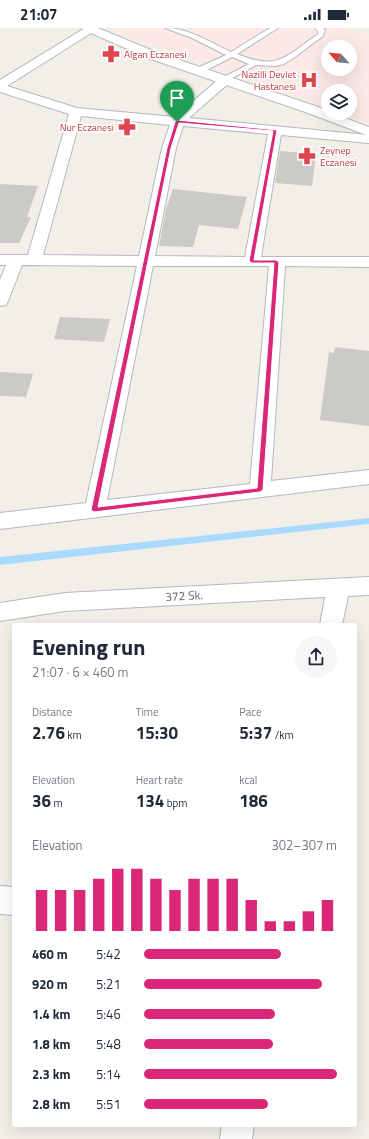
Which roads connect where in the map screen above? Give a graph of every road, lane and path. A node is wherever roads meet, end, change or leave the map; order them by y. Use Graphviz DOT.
graph roads {
  1 [pos="168,28"];
  2 [pos="275,28"];
  3 [pos="318,28"];
  4 [pos="89,29"];
  5 [pos="232,54"];
  6 [pos="255,63"];
  7 [pos="198,70"];
  8 [pos="225,80"];
  9 [pos="0,84"];
  10 [pos="0,88"];
  11 [pos="76,112"];
  12 [pos="177,122"];
  13 [pos="275,130"];
  14 [pos="369,132"];
  15 [pos="369,139"];
  16 [pos="8,260"];
  17 [pos="34,261"];
  18 [pos="147,261"];
  19 [pos="252,261"];
  20 [pos="276,262"];
  21 [pos="369,262"];
  22 [pos="0,301"];
  23 [pos="369,477"];
  24 [pos="260,490"];
  25 [pos="94,510"];
  26 [pos="0,521"];
  27 [pos="369,586"];
  28 [pos="338,588"];
  29 [pos="0,612"];
  30 [pos="331,623"];
  31 [pos="0,900"];
  32 [pos="12,901"];
  33 [pos="238,1127"];
  34 [pos="236,1139"];
  1 -- 5 [label="lane"];
  2 -- 5 [label="lane"];
  3 -- 6 [label="lane"];
  4 -- 7 [label="street"];
  4 -- 9 [label="street"];
  5 -- 6 [label="lane"];
  5 -- 7 [label="lane"];
  6 -- 8 [label="lane"];
  7 -- 8 [label="street"];
  8 -- 12 [label="street"];
  8 -- 14 [label="street"];
  10 -- 11 [label="street"];
  11 -- 12 [label="street"];
  11 -- 17 [label="street"];
  12 -- 13 [label="street"];
  12 -- 18 [label="street"];
  13 -- 15 [label="street"];
  13 -- 19 [label="street"];
  16 -- 17 [label="street"];
  16 -- 22 [label="street"];
  17 -- 18 [label="street"];
  18 -- 19 [label="street"];
  18 -- 25 [label="street"];
  19 -- 20 [label="street"];
  20 -- 21 [label="street"];
  20 -- 24 [label="street"];
  23 -- 24 [label="street"];
  24 -- 25 [label="street"];
  25 -- 26 [label="street"];
  27 -- 28 [label="street, 372 Sk."];
  28 -- 29 [label="street, 372 Sk."];
  28 -- 30 [label="street"];
  31 -- 32 [label="street"];
  33 -- 34 [label="street"];
}
